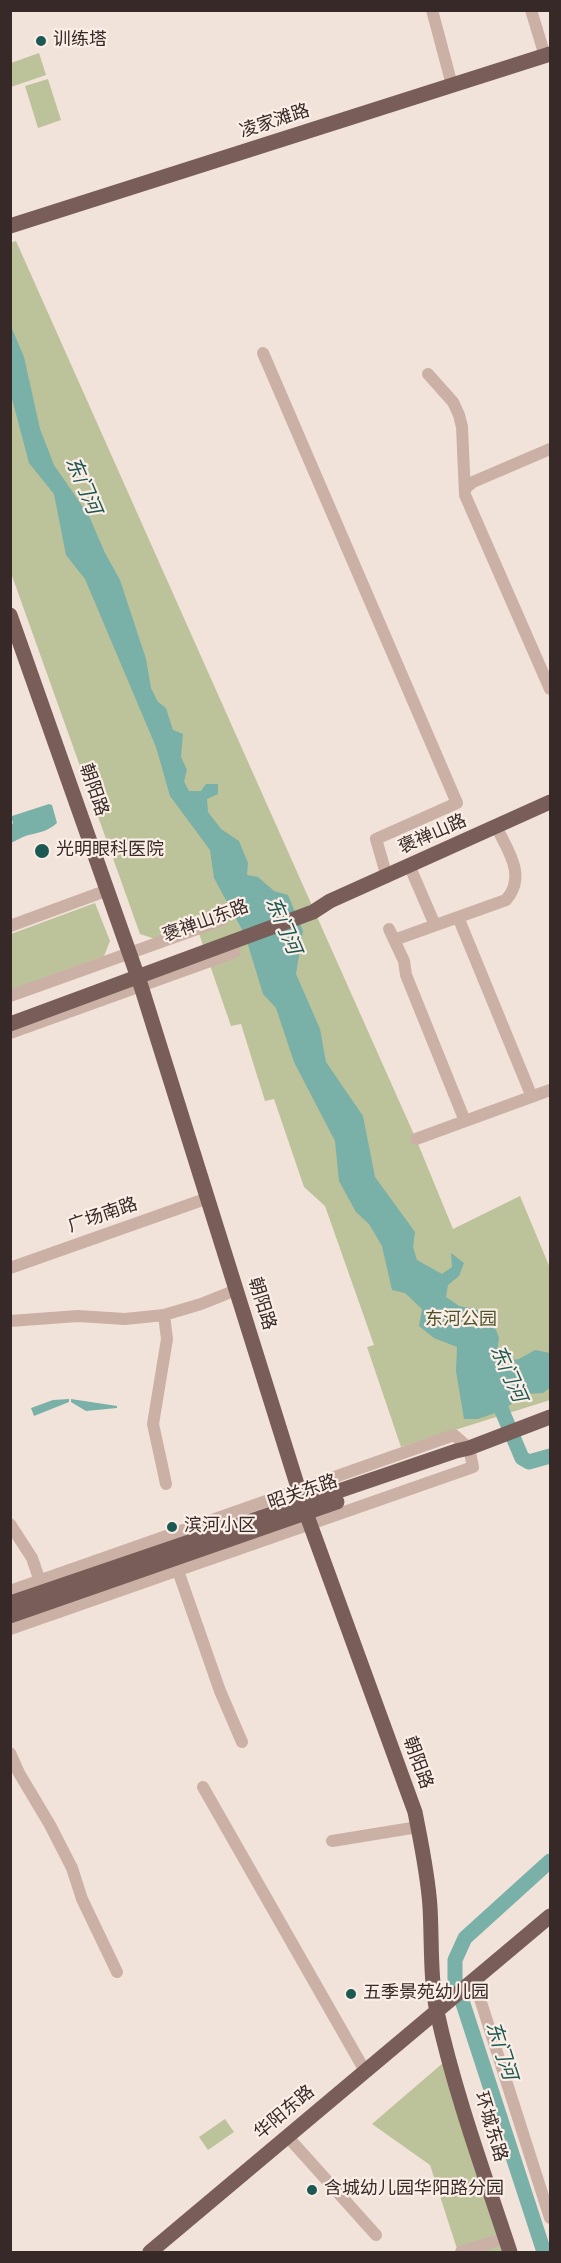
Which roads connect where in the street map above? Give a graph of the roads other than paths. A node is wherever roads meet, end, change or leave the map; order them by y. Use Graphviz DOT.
graph roads {
  1 [pos="432,10"];
  2 [pos="531,10"];
  3 [pos="548,55"];
  4 [pos="452,85"];
  5 [pos="10,226"];
  6 [pos="262,353"];
  7 [pos="428,374"];
  8 [pos="550,449"];
  9 [pos="466,488"];
  10 [pos="10,615"];
  11 [pos="550,689"];
  12 [pos="550,802"];
  13 [pos="497,828"];
  14 [pos="410,867"];
  15 [pos="387,877"];
  16 [pos="108,891"];
  17 [pos="330,901"];
  18 [pos="458,917"];
  19 [pos="222,920"];
  20 [pos="10,926"];
  21 [pos="435,926"];
  22 [pos="235,952"];
  23 [pos="130,953"];
  24 [pos="138,977"];
  25 [pos="10,996"];
  26 [pos="10,1013"];
  27 [pos="10,1024"];
  28 [pos="10,1033"];
  29 [pos="550,1090"];
  30 [pos="532,1097"];
  31 [pos="465,1121"];
  32 [pos="416,1139"];
  33 [pos="208,1198"];
  34 [pos="10,1268"];
  35 [pos="236,1290"];
  36 [pos="164,1315"];
  37 [pos="10,1321"];
  38 [pos="550,1417"];
  39 [pos="470,1448"];
  40 [pos="166,1484"];
  41 [pos="305,1507"];
  42 [pos="10,1524"];
  43 [pos="174,1559"];
  44 [pos="41,1586"];
  45 [pos="10,1592"];
  46 [pos="10,1603"];
  47 [pos="10,1616"];
  48 [pos="10,1629"];
  49 [pos="242,1742"];
  50 [pos="10,1753"];
  51 [pos="203,1787"];
  52 [pos="418,1827"];
  53 [pos="332,1841"];
  54 [pos="550,1916"];
  55 [pos="117,1972"];
  56 [pos="472,1982"];
  57 [pos="442,2007"];
  58 [pos="365,2071"];
  59 [pos="287,2136"];
  60 [pos="550,2218"];
  61 [pos="376,2235"];
  62 [pos="505,2238"];
  63 [pos="150,2253"];
  64 [pos="461,2253"];
  65 [pos="510,2253"];
  1 -- 4 [label="street"];
  2 -- 3 [label="street"];
  3 -- 4 [label="main road, 凌家滩路"];
  4 -- 5 [label="main road, 凌家滩路"];
  6 -- 15 [label="street"];
  7 -- 9 [label="street"];
  8 -- 9 [label="street"];
  9 -- 11 [label="street"];
  10 -- 16 [label="main road, 朝阳路"];
  12 -- 13 [label="main road, 褒禅山路"];
  13 -- 14 [label="main road, 褒禅山路"];
  13 -- 18 [label="street"];
  14 -- 15 [label="main road, 褒禅山路"];
  14 -- 21 [label="street"];
  15 -- 17 [label="main road, 褒禅山路"];
  16 -- 20 [label="street"];
  16 -- 23 [label="main road, 朝阳路"];
  17 -- 24 [label="main road, 褒禅山东路"];
  18 -- 21 [label="street"];
  18 -- 30 [label="street"];
  19 -- 23 [label="street"];
  21 -- 31 [label="street"];
  22 -- 24 [label="street"];
  23 -- 24 [label="main road, 朝阳路"];
  23 -- 25 [label="street"];
  24 -- 26 [label="main road, 褒禅山东路"];
  24 -- 27 [label="main road, 褒禅山东路"];
  24 -- 28 [label="street"];
  24 -- 33 [label="main road, 朝阳路"];
  29 -- 30 [label="street"];
  30 -- 31 [label="street"];
  31 -- 32 [label="street"];
  33 -- 34 [label="street, 广场南路"];
  33 -- 35 [label="main road, 朝阳路"];
  35 -- 36 [label="street"];
  35 -- 41 [label="main road, 朝阳路"];
  36 -- 37 [label="street"];
  36 -- 40 [label="street"];
  38 -- 39 [label="main road, 昭关东路"];
  39 -- 41 [label="main road, 昭关东路"];
  39 -- 41 [label="street"];
  41 -- 43 [label="main road, 昭关东路"];
  41 -- 43 [label="street"];
  41 -- 44 [label="street"];
  41 -- 52 [label="main road, 朝阳路"];
  42 -- 44 [label="street"];
  43 -- 44 [label="main road, 昭关东路"];
  43 -- 47 [label="main road, 昭关东路"];
  43 -- 48 [label="street"];
  43 -- 49 [label="street"];
  44 -- 45 [label="street"];
  44 -- 46 [label="main road, 昭关东路"];
  50 -- 55 [label="street"];
  51 -- 58 [label="street"];
  52 -- 53 [label="street"];
  52 -- 57 [label="main road, 朝阳路"];
  54 -- 56 [label="main road"];
  56 -- 57 [label="main road, 华阳东路"];
  56 -- 60 [label="street"];
  57 -- 58 [label="main road, 华阳东路"];
  57 -- 62 [label="main road, 环城东路"];
  58 -- 59 [label="main road, 华阳东路"];
  59 -- 61 [label="street"];
  59 -- 63 [label="main road, 华阳东路"];
  62 -- 64 [label="street"];
  62 -- 65 [label="main road, 环城东路"];
}
